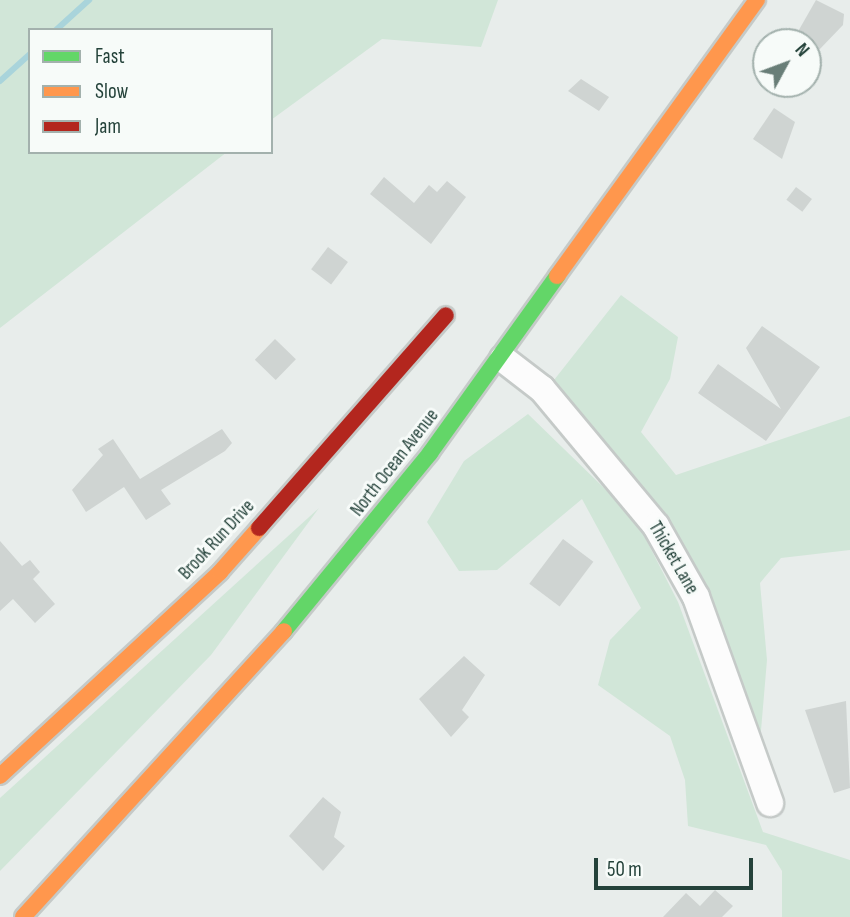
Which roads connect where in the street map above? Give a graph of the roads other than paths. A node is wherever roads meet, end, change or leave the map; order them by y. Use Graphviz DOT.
graph roads {
  1 [pos="757,0"];
  2 [pos="446,315"];
  3 [pos="503,359"];
  4 [pos="0,776"];
  5 [pos="770,803"];
  6 [pos="23,917"];
  1 -- 3 [label="main road, North Ocean Avenue"];
  2 -- 4 [label="main road, Brook Run Drive"];
  3 -- 5 [label="street, Thicket Lane"];
  3 -- 6 [label="main road, North Ocean Avenue"];
}
